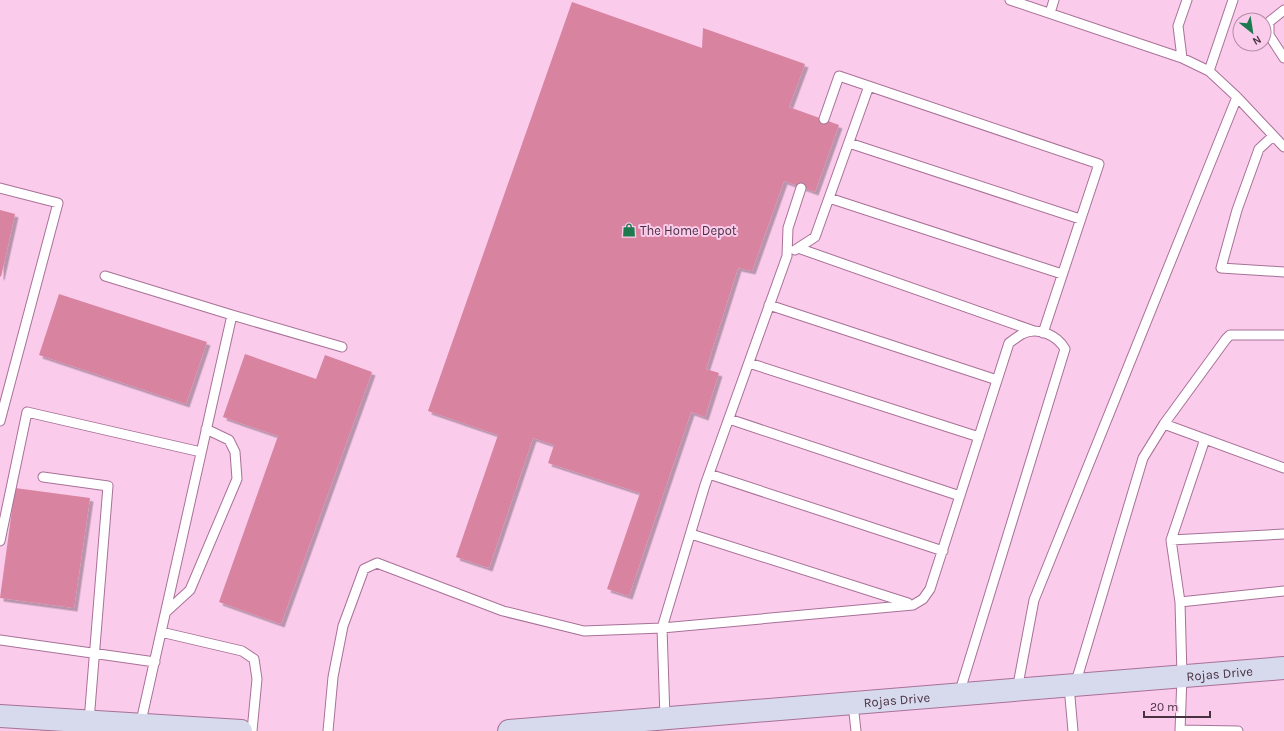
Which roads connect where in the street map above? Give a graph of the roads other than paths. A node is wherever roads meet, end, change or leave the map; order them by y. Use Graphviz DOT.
graph roads {
  1 [pos="1010,0"];
  2 [pos="1054,0"];
  3 [pos="1188,0"];
  4 [pos="1234,0"];
  5 [pos="1284,10"];
  6 [pos="1050,13"];
  7 [pos="1182,58"];
  8 [pos="1284,58"];
  9 [pos="1208,71"];
  10 [pos="869,86"];
  11 [pos="1237,97"];
  12 [pos="824,120"];
  13 [pos="1273,136"];
  14 [pos="849,143"];
  15 [pos="1284,147"];
  16 [pos="0,188"];
  17 [pos="802,188"];
  18 [pos="829,198"];
  19 [pos="1080,219"];
  20 [pos="798,248"];
  21 [pos="787,256"];
  22 [pos="1284,272"];
  23 [pos="1062,274"];
  24 [pos="105,276"];
  25 [pos="769,305"];
  26 [pos="232,315"];
  27 [pos="1039,332"];
  28 [pos="1284,335"];
  29 [pos="342,347"];
  30 [pos="749,363"];
  31 [pos="997,380"];
  32 [pos="729,419"];
  33 [pos="0,421"];
  34 [pos="1164,424"];
  35 [pos="206,429"];
  36 [pos="979,437"];
  37 [pos="1205,439"];
  38 [pos="201,452"];
  39 [pos="1284,468"];
  40 [pos="710,474"];
  41 [pos="43,477"];
  42 [pos="960,496"];
  43 [pos="691,534"];
  44 [pos="1284,534"];
  45 [pos="1171,540"];
  46 [pos="0,541"];
  47 [pos="943,550"];
  48 [pos="1284,591"];
  49 [pos="1180,602"];
  50 [pos="913,605"];
  51 [pos="166,612"];
  52 [pos="662,628"];
  53 [pos="161,632"];
  54 [pos="0,640"];
  55 [pos="94,653"];
  56 [pos="154,662"];
  57 [pos="1284,668"];
  58 [pos="1182,676"];
  59 [pos="1072,685"];
  60 [pos="1017,690"];
  61 [pos="959,695"];
  62 [pos="853,704"];
  63 [pos="0,716"];
  64 [pos="665,718"];
  65 [pos="78,725"];
  66 [pos="629,726"];
  67 [pos="140,728"];
  68 [pos="545,730"];
  69 [pos="1181,730"];
  70 [pos="241,731"];
  71 [pos="252,731"];
  72 [pos="328,731"];
  73 [pos="509,731"];
  74 [pos="856,731"];
  75 [pos="1073,731"];
  76 [pos="1238,731"];
  1 -- 6 [label="lane"];
  2 -- 6 [label="lane"];
  3 -- 7 [label="lane"];
  4 -- 9 [label="lane"];
  5 -- 8 [label="lane"];
  6 -- 7 [label="lane"];
  7 -- 9 [label="lane"];
  9 -- 11 [label="lane"];
  10 -- 12 [label="lane"];
  10 -- 14 [label="lane"];
  10 -- 19 [label="lane"];
  11 -- 13 [label="lane"];
  11 -- 60 [label="lane"];
  13 -- 15 [label="lane"];
  13 -- 22 [label="lane"];
  14 -- 18 [label="lane"];
  14 -- 19 [label="lane"];
  16 -- 33 [label="lane"];
  17 -- 21 [label="lane"];
  18 -- 20 [label="lane"];
  18 -- 23 [label="lane"];
  19 -- 23 [label="lane"];
  20 -- 21 [label="lane"];
  20 -- 27 [label="lane"];
  21 -- 25 [label="lane"];
  23 -- 27 [label="lane"];
  24 -- 26 [label="lane"];
  25 -- 30 [label="lane"];
  25 -- 31 [label="lane"];
  26 -- 29 [label="lane"];
  26 -- 35 [label="lane"];
  27 -- 31 [label="lane"];
  27 -- 61 [label="lane"];
  28 -- 34 [label="lane"];
  30 -- 32 [label="lane"];
  30 -- 36 [label="lane"];
  31 -- 36 [label="lane"];
  32 -- 40 [label="lane"];
  32 -- 42 [label="lane"];
  34 -- 37 [label="lane"];
  34 -- 59 [label="lane"];
  35 -- 38 [label="lane"];
  35 -- 51 [label="lane"];
  36 -- 42 [label="lane"];
  37 -- 39 [label="lane"];
  37 -- 45 [label="lane"];
  38 -- 46 [label="lane"];
  38 -- 51 [label="lane"];
  40 -- 43 [label="lane"];
  40 -- 47 [label="lane"];
  41 -- 55 [label="lane"];
  42 -- 47 [label="lane"];
  43 -- 50 [label="lane"];
  43 -- 52 [label="lane"];
  44 -- 45 [label="lane"];
  45 -- 49 [label="lane"];
  47 -- 50 [label="lane"];
  48 -- 49 [label="lane"];
  49 -- 58 [label="lane"];
  50 -- 52 [label="lane"];
  51 -- 53 [label="lane"];
  52 -- 64 [label="lane"];
  52 -- 72 [label="lane"];
  53 -- 56 [label="lane"];
  53 -- 71 [label="lane"];
  54 -- 55 [label="lane"];
  55 -- 56 [label="lane"];
  55 -- 65 [label="lane"];
  56 -- 67 [label="lane"];
  57 -- 58 [label="main road, Rojas Drive"];
  58 -- 59 [label="main road, Rojas Drive"];
  58 -- 69 [label="lane"];
  59 -- 60 [label="main road, Rojas Drive"];
  59 -- 75 [label="lane"];
  60 -- 61 [label="main road, Rojas Drive"];
  61 -- 62 [label="main road, Rojas Drive"];
  62 -- 64 [label="main road, Rojas Drive"];
  62 -- 74 [label="lane"];
  63 -- 65 [label="main road"];
  64 -- 66 [label="main road, Rojas Drive"];
  65 -- 67 [label="main road"];
  66 -- 68 [label="main road, Rojas Drive"];
  67 -- 70 [label="main road"];
  68 -- 73 [label="main road, Rojas Drive"];
  69 -- 76 [label="lane"];
}
